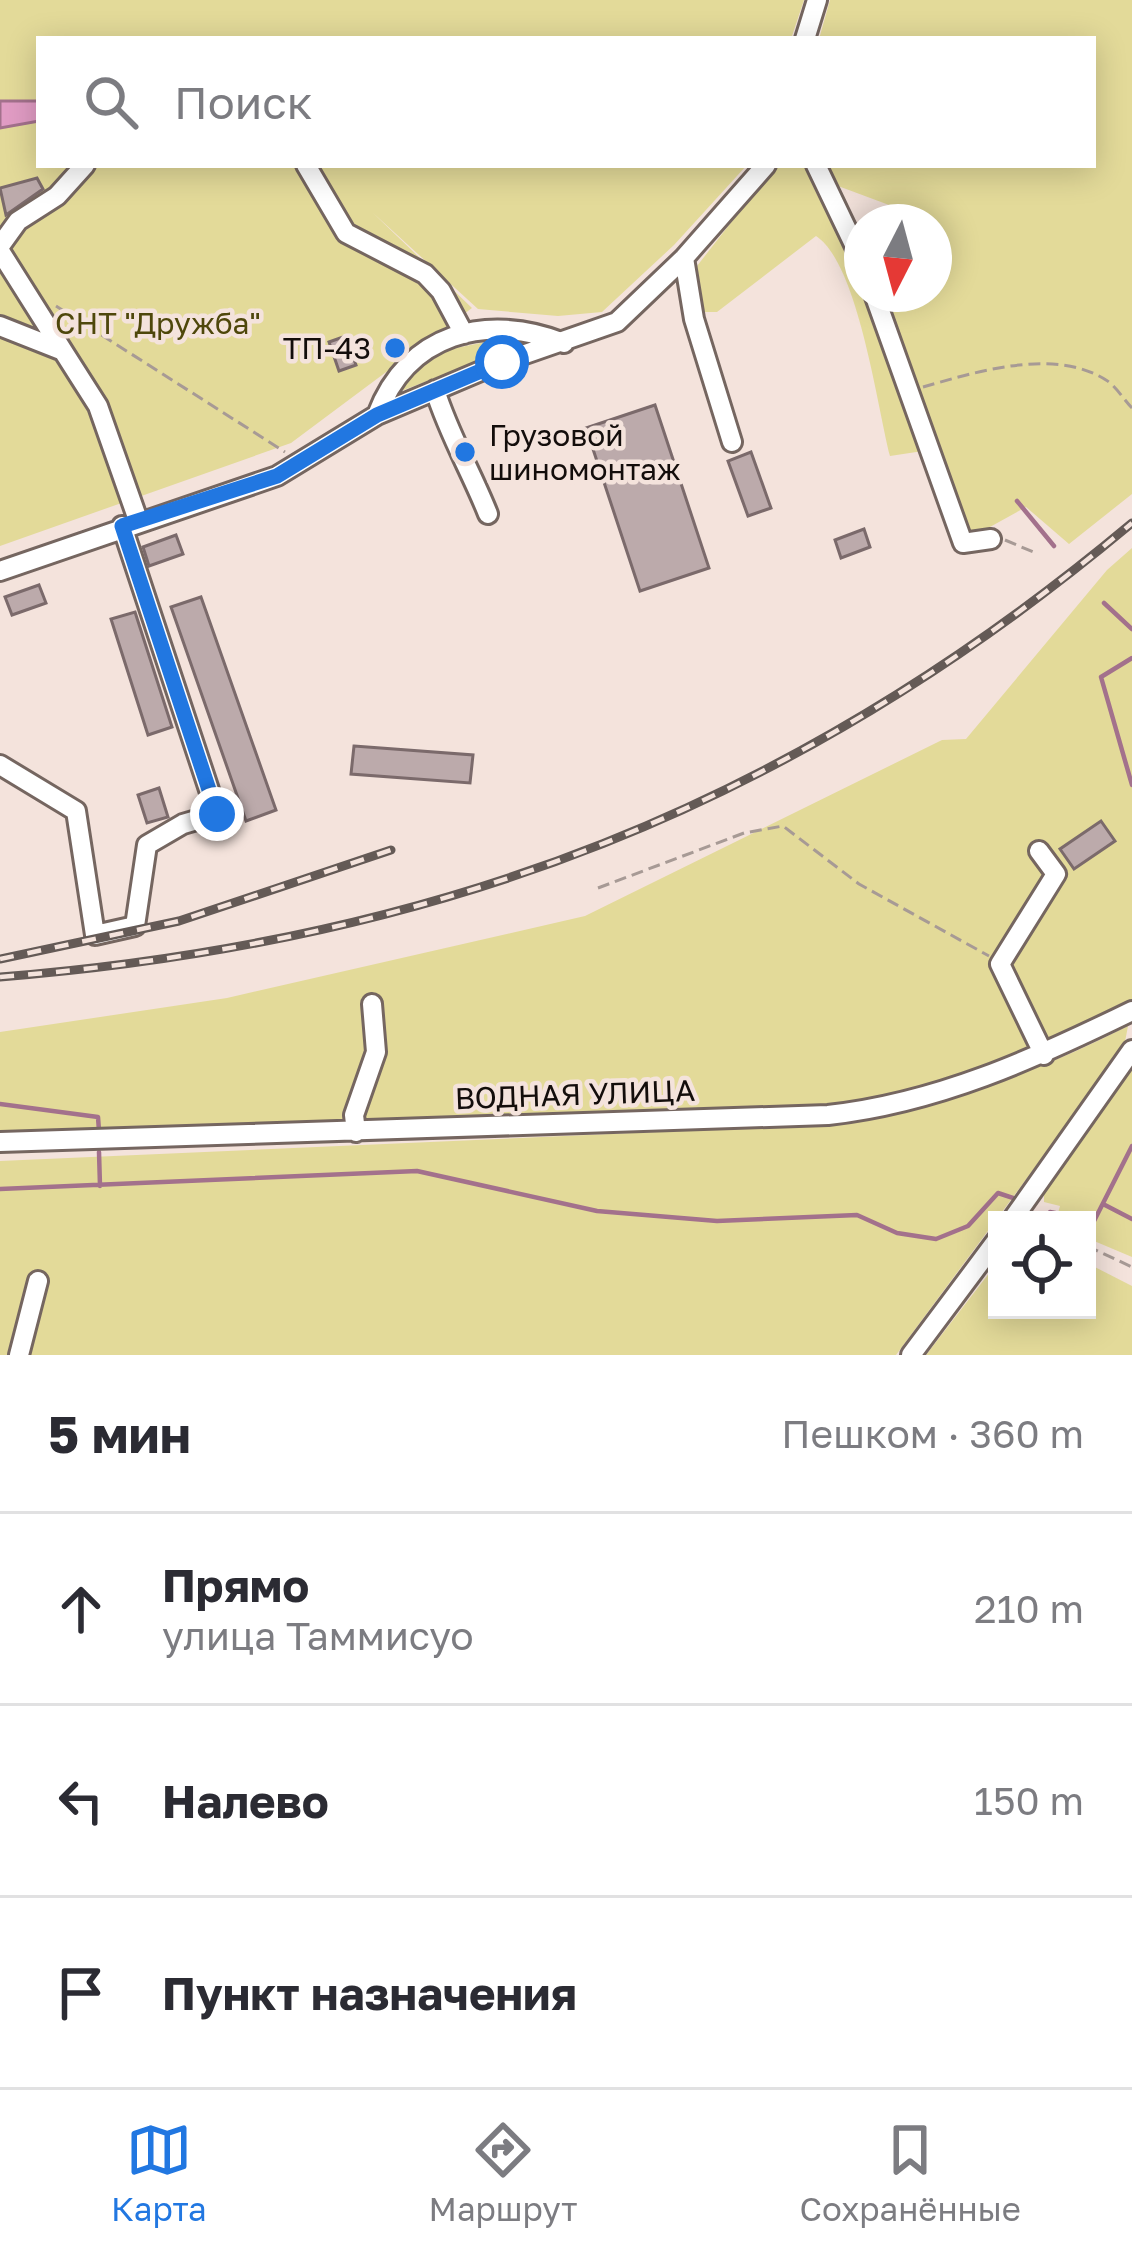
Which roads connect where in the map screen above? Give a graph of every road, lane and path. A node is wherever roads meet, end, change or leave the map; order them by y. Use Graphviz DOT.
graph roads {
  1 [pos="817,0"];
  2 [pos="806,36"];
  3 [pos="82,168"];
  4 [pos="308,168"];
  5 [pos="763,168"];
  6 [pos="817,168"];
  7 [pos="844,223"];
  8 [pos="0,249"];
  9 [pos="684,258"];
  10 [pos="25,292"];
  11 [pos="880,312"];
  12 [pos="0,326"];
  13 [pos="464,334"];
  14 [pos="564,343"];
  15 [pos="63,351"];
  16 [pos="435,390"];
  17 [pos="909,392"];
  18 [pos="1132,408"];
  19 [pos="377,415"];
  20 [pos="732,442"];
  21 [pos="302,463"];
  22 [pos="488,514"];
  23 [pos="130,523"];
  24 [pos="991,539"];
  25 [pos="1037,554"];
  26 [pos="0,571"];
  27 [pos="0,765"];
  28 [pos="1040,851"];
  29 [pos="598,888"];
  30 [pos="1000,964"];
  31 [pos="372,1004"];
  32 [pos="1132,1011"];
  33 [pos="1132,1051"];
  34 [pos="1044,1054"];
  35 [pos="356,1132"];
  36 [pos="0,1142"];
  37 [pos="1018,1211"];
  38 [pos="1096,1250"];
  39 [pos="988,1252"];
  40 [pos="1132,1267"];
  41 [pos="38,1281"];
  42 [pos="19,1355"];
  43 [pos="911,1355"];
  1 -- 2 [label="street"];
  3 -- 8 [label="street"];
  4 -- 13 [label="street"];
  5 -- 9 [label="street"];
  6 -- 7 [label="street"];
  8 -- 10 [label="street"];
  9 -- 14 [label="street"];
  9 -- 20 [label="street"];
  10 -- 15 [label="street"];
  10 -- 21 [label="path"];
  11 -- 17 [label="street"];
  12 -- 15 [label="street"];
  13 -- 14 [label="street"];
  13 -- 19 [label="street"];
  14 -- 16 [label="street"];
  15 -- 23 [label="street"];
  16 -- 19 [label="street"];
  16 -- 22 [label="street"];
  17 -- 18 [label="path"];
  17 -- 24 [label="street"];
  19 -- 21 [label="street"];
  21 -- 23 [label="street"];
  23 -- 26 [label="street"];
  23 -- 27 [label="street"];
  24 -- 25 [label="path"];
  28 -- 30 [label="street"];
  29 -- 30 [label="path"];
  30 -- 34 [label="street"];
  31 -- 35 [label="street"];
  32 -- 34 [label="street, ВОДНАЯ УЛИЦА"];
  33 -- 37 [label="street"];
  34 -- 35 [label="street, ВОДНАЯ УЛИЦА"];
  35 -- 36 [label="street, ВОДНАЯ УЛИЦА"];
  38 -- 40 [label="path"];
  39 -- 43 [label="street"];
  41 -- 42 [label="street"];
}
